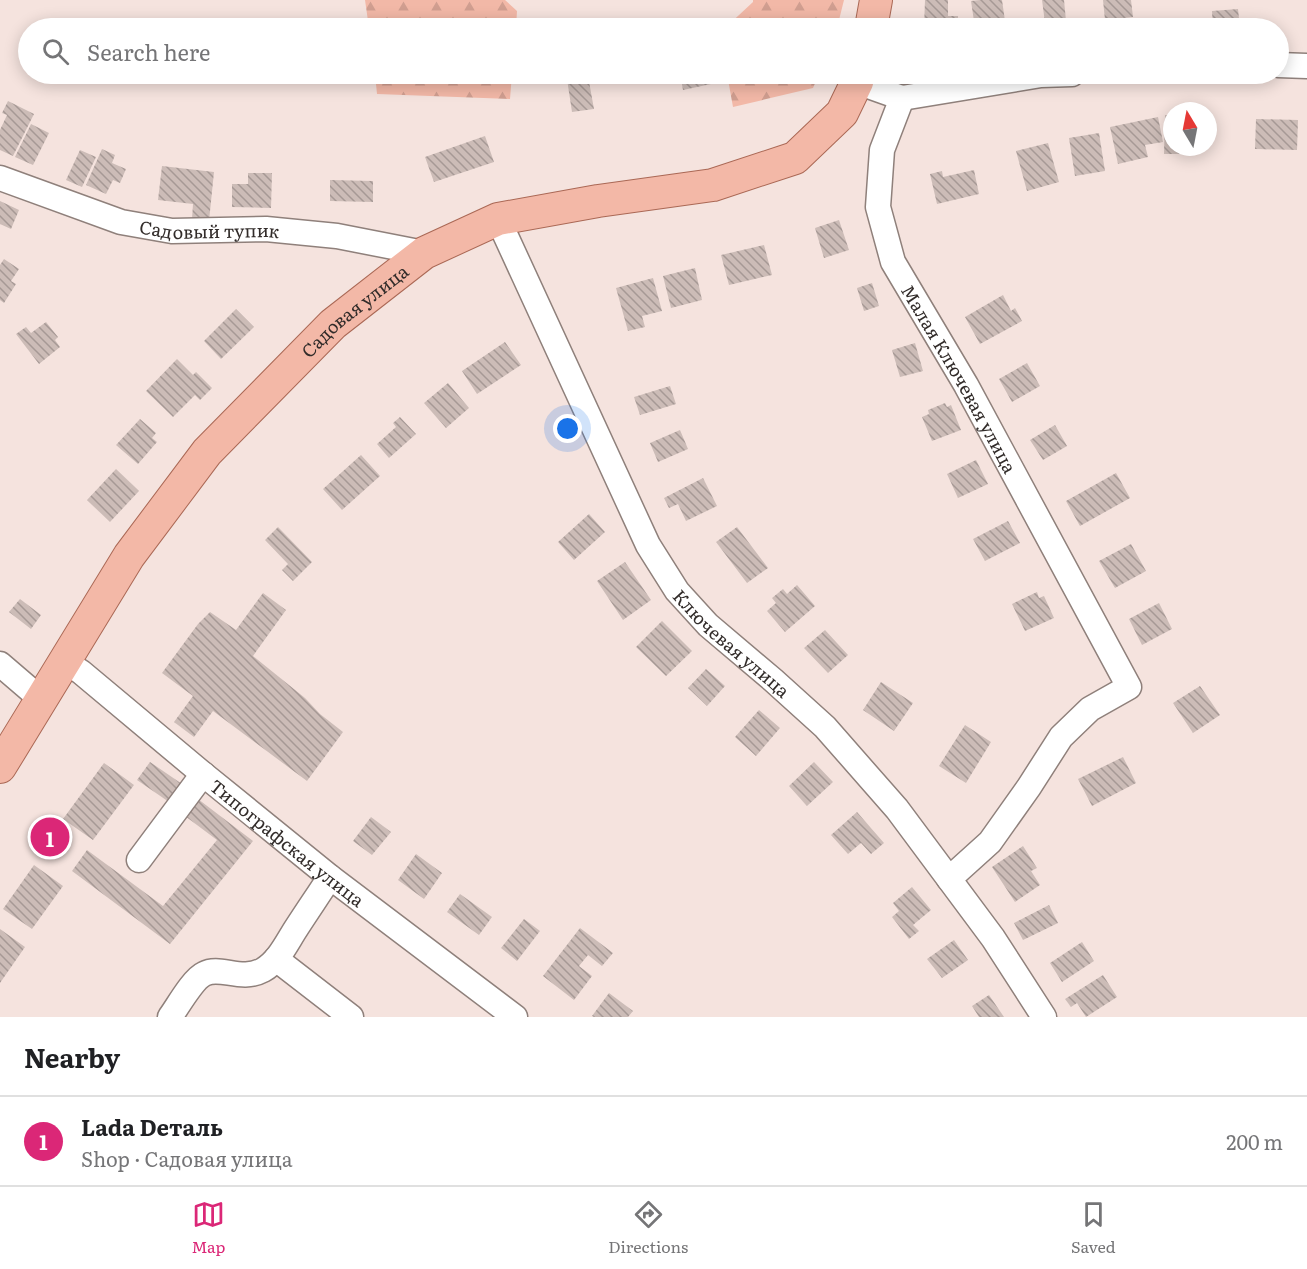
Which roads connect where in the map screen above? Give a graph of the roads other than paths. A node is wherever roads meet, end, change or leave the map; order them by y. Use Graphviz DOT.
graph roads {
  1 [pos="876,0"];
  2 [pos="873,18"];
  3 [pos="1289,65"];
  4 [pos="1307,66"];
  5 [pos="855,84"];
  6 [pos="871,84"];
  7 [pos="987,84"];
  8 [pos="902,98"];
  9 [pos="0,178"];
  10 [pos="498,219"];
  11 [pos="424,254"];
  12 [pos="64,661"];
  13 [pos="0,664"];
  14 [pos="42,700"];
  15 [pos="0,767"];
  16 [pos="203,774"];
  17 [pos="139,860"];
  18 [pos="330,877"];
  19 [pos="949,879"];
  20 [pos="276,959"];
  21 [pos="170,1017"];
  22 [pos="351,1017"];
  23 [pos="515,1017"];
  24 [pos="1044,1017"];
  1 -- 2 [label="main road"];
  3 -- 4 [label="street"];
  5 -- 10 [label="main road, Садовая улица"];
  6 -- 8 [label="street"];
  7 -- 8 [label="street"];
  8 -- 19 [label="street, Малая Ключевая улица"];
  9 -- 11 [label="street, Садовый тупик"];
  10 -- 11 [label="main road, Садовая улица"];
  10 -- 19 [label="street, Ключевая улица"];
  11 -- 12 [label="main road, Садовая улица"];
  12 -- 14 [label="main road, Садовая улица"];
  12 -- 16 [label="street, Типографская улица"];
  13 -- 14 [label="street"];
  14 -- 15 [label="main road, Садовая улица"];
  16 -- 17 [label="street"];
  16 -- 18 [label="street, Типографская улица"];
  18 -- 20 [label="street"];
  18 -- 23 [label="street, Типографская улица"];
  19 -- 24 [label="street, Ключевая улица"];
  20 -- 21 [label="street"];
  20 -- 22 [label="street"];
}
